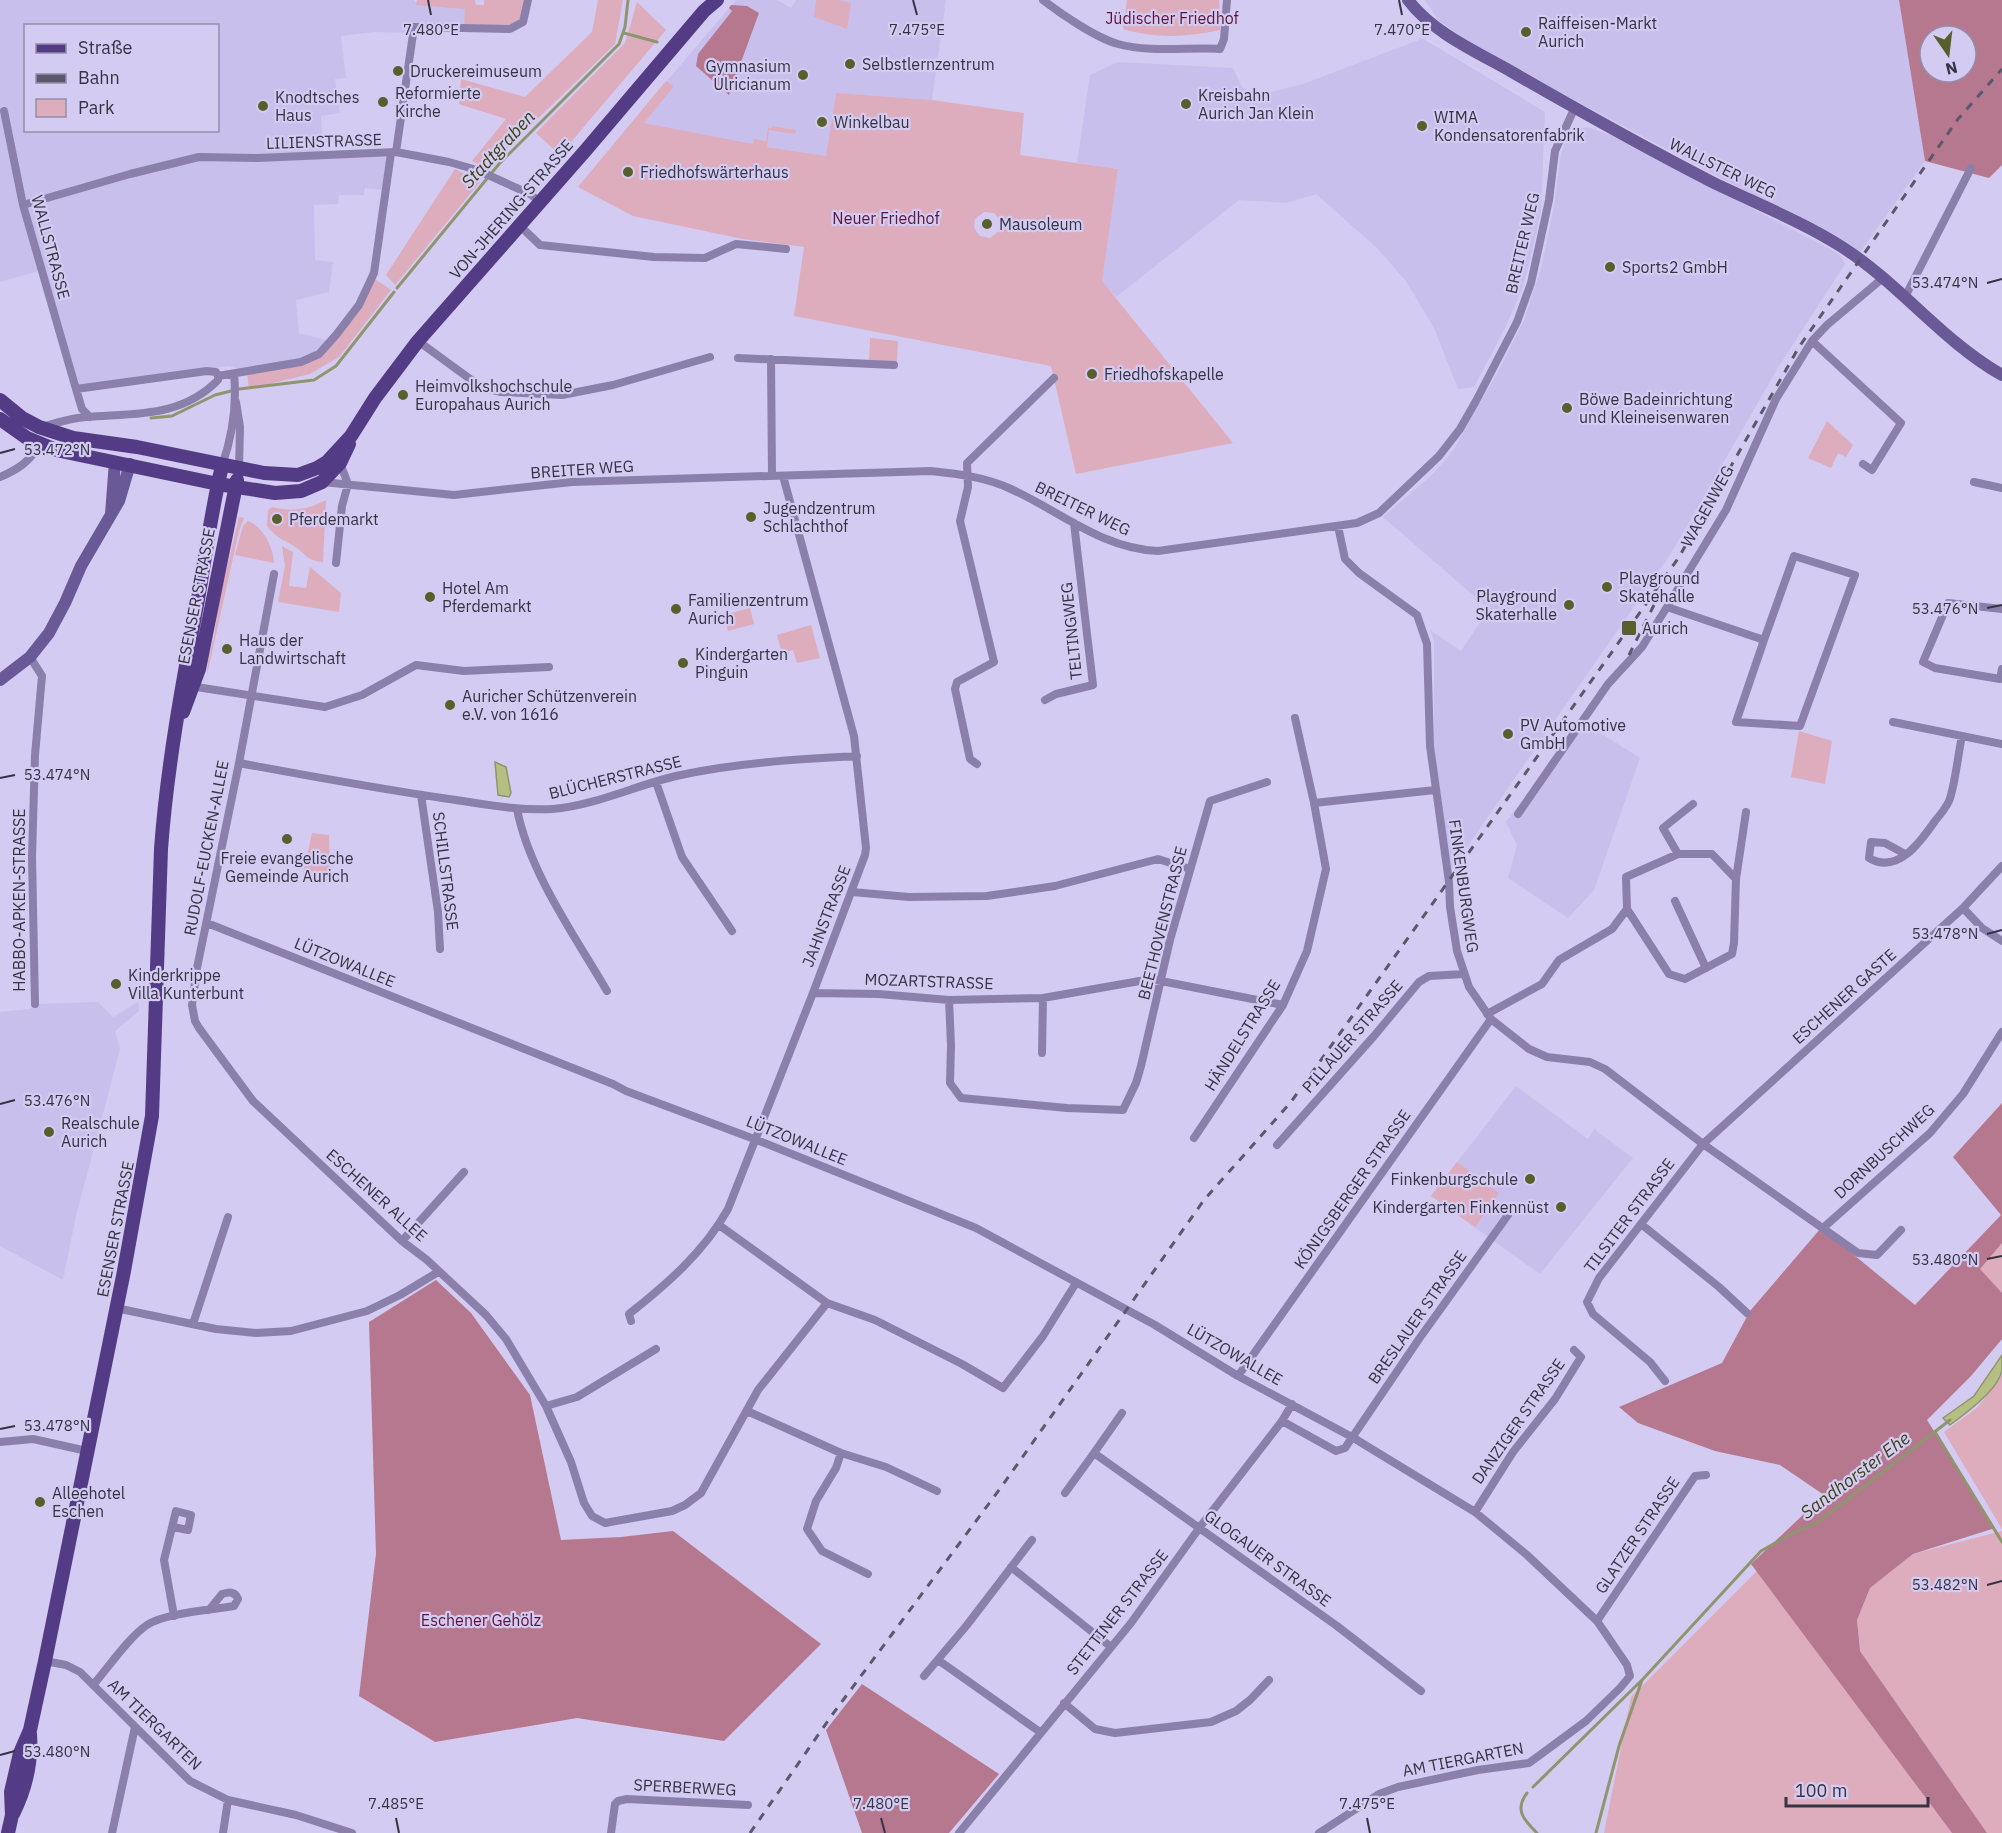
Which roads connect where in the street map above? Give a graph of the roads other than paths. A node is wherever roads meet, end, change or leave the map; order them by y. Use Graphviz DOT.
graph roads {
  1 [pos="528,0"];
  2 [pos="717,0"];
  3 [pos="1042,0"];
  4 [pos="1227,0"];
  5 [pos="1408,0"];
  6 [pos="707,5"];
  7 [pos="1415,5"];
  8 [pos="1575,107"];
  9 [pos="4,111"];
  10 [pos="393,153"];
  11 [pos="1971,168"];
  12 [pos="540,202"];
  13 [pos="23,205"];
  14 [pos="519,225"];
  15 [pos="786,249"];
  16 [pos="1883,278"];
  17 [pos="1905,297"];
  18 [pos="418,341"];
  19 [pos="1812,341"];
  20 [pos="710,357"];
  21 [pos="738,358"];
  22 [pos="771,358"];
  23 [pos="894,365"];
  24 [pos="2002,375"];
  25 [pos="218,376"];
  26 [pos="234,378"];
  27 [pos="1054,378"];
  28 [pos="75,389"];
  29 [pos="236,397"];
  30 [pos="0,400"];
  31 [pos="90,417"];
  32 [pos="0,419"];
  33 [pos="39,427"];
  34 [pos="351,436"];
  35 [pos="39,444"];
  36 [pos="125,445"];
  37 [pos="115,462"];
  38 [pos="129,464"];
  39 [pos="340,464"];
  40 [pos="1863,464"];
  41 [pos="222,466"];
  42 [pos="239,469"];
  43 [pos="967,475"];
  44 [pos="772,476"];
  45 [pos="783,476"];
  46 [pos="0,477"];
  47 [pos="322,482"];
  48 [pos="1974,482"];
  49 [pos="218,484"];
  50 [pos="348,484"];
  51 [pos="236,487"];
  52 [pos="2002,488"];
  53 [pos="111,514"];
  54 [pos="1074,523"];
  55 [pos="1338,526"];
  56 [pos="336,562"];
  57 [pos="274,574"];
  58 [pos="1667,607"];
  59 [pos="2002,609"];
  60 [pos="1764,640"];
  61 [pos="30,657"];
  62 [pos="549,667"];
  63 [pos="2002,669"];
  64 [pos="0,680"];
  65 [pos="188,686"];
  66 [pos="252,696"];
  67 [pos="1044,700"];
  68 [pos="1295,718"];
  69 [pos="1893,722"];
  70 [pos="1962,736"];
  71 [pos="2002,744"];
  72 [pos="857,756"];
  73 [pos="239,763"];
  74 [pos="977,764"];
  75 [pos="656,782"];
  76 [pos="1267,782"];
  77 [pos="1435,790"];
  78 [pos="421,795"];
  79 [pos="1314,803"];
  80 [pos="1693,804"];
  81 [pos="517,809"];
  82 [pos="1746,812"];
  83 [pos="1518,814"];
  84 [pos="1678,854"];
  85 [pos="1905,854"];
  86 [pos="2002,866"];
  87 [pos="1190,869"];
  88 [pos="1736,879"];
  89 [pos="852,892"];
  90 [pos="1675,901"];
  91 [pos="1963,908"];
  92 [pos="1628,909"];
  93 [pos="207,923"];
  94 [pos="732,931"];
  95 [pos="2002,941"];
  96 [pos="440,950"];
  97 [pos="1706,968"];
  98 [pos="1464,974"];
  99 [pos="1162,981"];
  100 [pos="606,992"];
  101 [pos="813,993"];
  102 [pos="1043,998"];
  103 [pos="948,1000"];
  104 [pos="35,1004"];
  105 [pos="192,1005"];
  106 [pos="1283,1005"];
  107 [pos="1489,1017"];
  108 [pos="2002,1032"];
  109 [pos="1042,1053"];
  110 [pos="1194,1138"];
  111 [pos="757,1140"];
  112 [pos="1702,1144"];
  113 [pos="1277,1145"];
  114 [pos="464,1172"];
  115 [pos="1508,1215"];
  116 [pos="228,1217"];
  117 [pos="1641,1224"];
  118 [pos="719,1225"];
  119 [pos="1823,1228"];
  120 [pos="1901,1230"];
  121 [pos="402,1241"];
  122 [pos="438,1272"];
  123 [pos="1076,1283"];
  124 [pos="827,1303"];
  125 [pos="116,1308"];
  126 [pos="1748,1313"];
  127 [pos="631,1320"];
  128 [pos="193,1324"];
  129 [pos="656,1349"];
  130 [pos="1574,1350"];
  131 [pos="1238,1376"];
  132 [pos="1665,1381"];
  133 [pos="1292,1404"];
  134 [pos="546,1406"];
  135 [pos="747,1411"];
  136 [pos="1122,1413"];
  137 [pos="1282,1421"];
  138 [pos="1352,1437"];
  139 [pos="0,1442"];
  140 [pos="87,1451"];
  141 [pos="841,1453"];
  142 [pos="1094,1453"];
  143 [pos="1707,1475"];
  144 [pos="937,1491"];
  145 [pos="1065,1493"];
  146 [pos="1475,1512"];
  147 [pos="173,1527"];
  148 [pos="1200,1527"];
  149 [pos="1032,1540"];
  150 [pos="1011,1567"];
  151 [pos="868,1574"];
  152 [pos="209,1610"];
  153 [pos="174,1616"];
  154 [pos="1596,1622"];
  155 [pos="1111,1647"];
  156 [pos="938,1660"];
  157 [pos="45,1661"];
  158 [pos="924,1676"];
  159 [pos="1630,1676"];
  160 [pos="1269,1680"];
  161 [pos="93,1685"];
  162 [pos="1421,1691"];
  163 [pos="1064,1703"];
  164 [pos="135,1727"];
  165 [pos="1040,1732"];
  166 [pos="228,1800"];
  167 [pos="748,1805"];
  168 [pos="6,1823"];
  169 [pos="112,1833"];
  170 [pos="223,1833"];
  171 [pos="352,1833"];
  172 [pos="611,1833"];
  173 [pos="959,1833"];
  174 [pos="1319,1833"];
  1 -- 10 [label="street"];
  2 -- 6 [label="main road, VON-JHERING-STRASSE"];
  3 -- 4 [label="street"];
  5 -- 7 [label="street, WALLSTER WEG"];
  6 -- 12 [label="main road, VON-JHERING-STRASSE"];
  7 -- 8 [label="street, WALLSTER WEG"];
  8 -- 16 [label="street, WALLSTER WEG"];
  8 -- 55 [label="street, BREITER WEG"];
  9 -- 13 [label="street, WALLSTRASSE"];
  10 -- 12 [label="street, LILIENSTRASSE"];
  10 -- 13 [label="street, LILIENSTRASSE"];
  10 -- 26 [label="street"];
  11 -- 17 [label="street"];
  12 -- 14 [label="main road, VON-JHERING-STRASSE"];
  13 -- 28 [label="street, WALLSTRASSE"];
  14 -- 15 [label="street"];
  14 -- 18 [label="main road, VON-JHERING-STRASSE"];
  16 -- 17 [label="street, WALLSTER WEG"];
  16 -- 19 [label="street, WAGENWEG"];
  17 -- 24 [label="street, WALLSTER WEG"];
  18 -- 20 [label="street"];
  18 -- 34 [label="main road, VON-JHERING-STRASSE"];
  19 -- 40 [label="street"];
  19 -- 58 [label="street, WAGENWEG"];
  21 -- 22 [label="street"];
  22 -- 23 [label="street"];
  22 -- 44 [label="street"];
  25 -- 26 [label="street"];
  25 -- 28 [label="street"];
  25 -- 31 [label="street"];
  26 -- 29 [label="street"];
  27 -- 43 [label="street"];
  28 -- 31 [label="street, WALLSTRASSE"];
  29 -- 41 [label="street"];
  29 -- 42 [label="street"];
  30 -- 33 [label="main road, VON-JHERING-STRASSE"];
  31 -- 33 [label="street"];
  32 -- 35 [label="main road, VON-JHERING-STRASSE"];
  33 -- 36 [label="main road, VON-JHERING-STRASSE"];
  34 -- 39 [label="main road, VON-JHERING-STRASSE"];
  34 -- 42 [label="main road, VON-JHERING-STRASSE"];
  35 -- 37 [label="main road, VON-JHERING-STRASSE"];
  35 -- 46 [label="street"];
  36 -- 37 [label="main road"];
  36 -- 38 [label="main road"];
  36 -- 41 [label="main road, VON-JHERING-STRASSE"];
  37 -- 38 [label="main road, VON-JHERING-STRASSE"];
  37 -- 53 [label="street"];
  38 -- 49 [label="main road, VON-JHERING-STRASSE"];
  38 -- 53 [label="street"];
  39 -- 47 [label="main road, VON-JHERING-STRASSE"];
  39 -- 50 [label="street"];
  41 -- 42 [label="main road, VON-JHERING-STRASSE"];
  41 -- 49 [label="main road, ESENSER STRASSE"];
  42 -- 51 [label="main road, ESENSER STRASSE"];
  43 -- 45 [label="street, BREITER WEG"];
  43 -- 54 [label="street, BREITER WEG"];
  43 -- 74 [label="street"];
  44 -- 45 [label="street, BREITER WEG"];
  44 -- 50 [label="street, BREITER WEG"];
  45 -- 72 [label="street, JAHNSTRASSE"];
  47 -- 50 [label="street, BREITER WEG"];
  47 -- 51 [label="main road, VON-JHERING-STRASSE"];
  48 -- 52 [label="street"];
  49 -- 51 [label="main road, VON-JHERING-STRASSE"];
  49 -- 65 [label="main road, ESENSER STRASSE"];
  50 -- 56 [label="street"];
  51 -- 65 [label="main road, ESENSER STRASSE"];
  53 -- 61 [label="street"];
  54 -- 55 [label="street, BREITER WEG"];
  54 -- 67 [label="street, TELTINGWEG"];
  55 -- 77 [label="street, FINKENBURGWEG"];
  57 -- 66 [label="street, RUDOLF-EUCKEN-ALLEE"];
  58 -- 60 [label="street"];
  58 -- 83 [label="street, WAGENWEG"];
  59 -- 63 [label="street"];
  60 -- 60 [label="street"];
  61 -- 64 [label="street"];
  61 -- 104 [label="street, HABBO-APKEN-STRASSE"];
  62 -- 66 [label="street"];
  65 -- 66 [label="street"];
  65 -- 125 [label="main road, ESENSER STRASSE"];
  66 -- 73 [label="street, RUDOLF-EUCKEN-ALLEE"];
  68 -- 79 [label="street, HÄNDELSTRASSE"];
  69 -- 70 [label="street"];
  70 -- 71 [label="street"];
  70 -- 85 [label="street"];
  72 -- 75 [label="street, BLÜCHERSTRASSE"];
  72 -- 89 [label="street, JAHNSTRASSE"];
  73 -- 78 [label="street, BLÜCHERSTRASSE"];
  73 -- 93 [label="street, RUDOLF-EUCKEN-ALLEE"];
  75 -- 81 [label="street, BLÜCHERSTRASSE"];
  75 -- 94 [label="street"];
  76 -- 87 [label="street, BEETHOVENSTRASSE"];
  77 -- 79 [label="street"];
  77 -- 98 [label="street, FINKENBURGWEG"];
  78 -- 81 [label="street, BLÜCHERSTRASSE"];
  78 -- 96 [label="street, SCHILLSTRASSE"];
  79 -- 106 [label="street, HÄNDELSTRASSE"];
  80 -- 84 [label="street"];
  81 -- 100 [label="street"];
  82 -- 88 [label="street"];
  84 -- 88 [label="street"];
  84 -- 92 [label="street"];
  86 -- 91 [label="street, ESCHENER GASTE"];
  87 -- 89 [label="street"];
  87 -- 99 [label="street, BEETHOVENSTRASSE"];
  88 -- 97 [label="street"];
  89 -- 101 [label="street, JAHNSTRASSE"];
  90 -- 97 [label="street"];
  91 -- 95 [label="street"];
  91 -- 112 [label="street, ESCHENER GASTE"];
  92 -- 97 [label="street"];
  92 -- 107 [label="street"];
  93 -- 105 [label="street, RUDOLF-EUCKEN-ALLEE"];
  93 -- 111 [label="street, LÜTZOWALLEE"];
  98 -- 107 [label="street, FINKENBURGWEG"];
  98 -- 113 [label="street, PILLAUER STRASSE"];
  99 -- 102 [label="street, MOZARTSTRASSE"];
  99 -- 103 [label="street, BEETHOVENSTRASSE"];
  99 -- 106 [label="street, MOZARTSTRASSE"];
  101 -- 103 [label="street, MOZARTSTRASSE"];
  101 -- 111 [label="street, JAHNSTRASSE"];
  102 -- 103 [label="street, MOZARTSTRASSE"];
  102 -- 109 [label="street"];
  105 -- 121 [label="street, ESCHENER ALLEE"];
  106 -- 110 [label="street, HÄNDELSTRASSE"];
  107 -- 112 [label="street, FINKENBURGWEG"];
  107 -- 131 [label="street, KÖNIGSBERGER STRASSE"];
  108 -- 119 [label="street, DORNBUSCHWEG"];
  111 -- 118 [label="street, JAHNSTRASSE"];
  111 -- 123 [label="street, LÜTZOWALLEE"];
  112 -- 117 [label="street, TILSITER STRASSE"];
  112 -- 119 [label="street, FINKENBURGWEG"];
  114 -- 121 [label="street"];
  115 -- 138 [label="street, BRESLAUER STRASSE"];
  116 -- 128 [label="street"];
  117 -- 126 [label="street"];
  117 -- 132 [label="street, TILSITER STRASSE"];
  118 -- 124 [label="street"];
  118 -- 127 [label="street, JAHNSTRASSE"];
  119 -- 120 [label="street, FINKENBURGWEG"];
  121 -- 122 [label="street, ESCHENER ALLEE"];
  122 -- 128 [label="street"];
  122 -- 134 [label="street, ESCHENER ALLEE"];
  123 -- 124 [label="street"];
  123 -- 131 [label="street, LÜTZOWALLEE"];
  124 -- 135 [label="street, ESCHENER ALLEE"];
  125 -- 128 [label="street"];
  125 -- 140 [label="main road, ESENSER STRASSE"];
  129 -- 134 [label="street"];
  130 -- 146 [label="street, DANZIGER STRASSE"];
  131 -- 133 [label="street, LÜTZOWALLEE"];
  133 -- 137 [label="street, STETTINER STRASSE"];
  133 -- 138 [label="street, LÜTZOWALLEE"];
  134 -- 135 [label="street, ESCHENER ALLEE"];
  135 -- 141 [label="street"];
  136 -- 142 [label="street"];
  137 -- 138 [label="street"];
  137 -- 148 [label="street, STETTINER STRASSE"];
  138 -- 146 [label="street, LÜTZOWALLEE"];
  139 -- 140 [label="street"];
  140 -- 157 [label="main road, ESENSER STRASSE"];
  141 -- 144 [label="street"];
  141 -- 151 [label="street"];
  142 -- 145 [label="street"];
  142 -- 148 [label="street, GLOGAUER STRASSE"];
  143 -- 154 [label="street, GLATZER STRASSE"];
  146 -- 154 [label="street, LÜTZOWALLEE"];
  147 -- 153 [label="street"];
  148 -- 155 [label="street, STETTINER STRASSE"];
  148 -- 162 [label="street, GLOGAUER STRASSE"];
  149 -- 150 [label="street"];
  150 -- 155 [label="street"];
  150 -- 156 [label="street"];
  152 -- 153 [label="street"];
  153 -- 161 [label="street"];
  154 -- 159 [label="street, LÜTZOWALLEE"];
  155 -- 163 [label="street, STETTINER STRASSE"];
  156 -- 158 [label="street"];
  156 -- 165 [label="street"];
  157 -- 161 [label="street, AM TIERGARTEN"];
  157 -- 168 [label="main road, ESENSER STRASSE"];
  159 -- 174 [label="street, AM TIERGARTEN"];
  160 -- 163 [label="street"];
  161 -- 164 [label="street, AM TIERGARTEN"];
  163 -- 165 [label="street, STETTINER STRASSE"];
  164 -- 166 [label="street, AM TIERGARTEN"];
  164 -- 169 [label="street"];
  165 -- 173 [label="street, STETTINER STRASSE"];
  166 -- 170 [label="street"];
  166 -- 171 [label="street, AM TIERGARTEN"];
  167 -- 172 [label="street, SPERBERWEG"];
}
